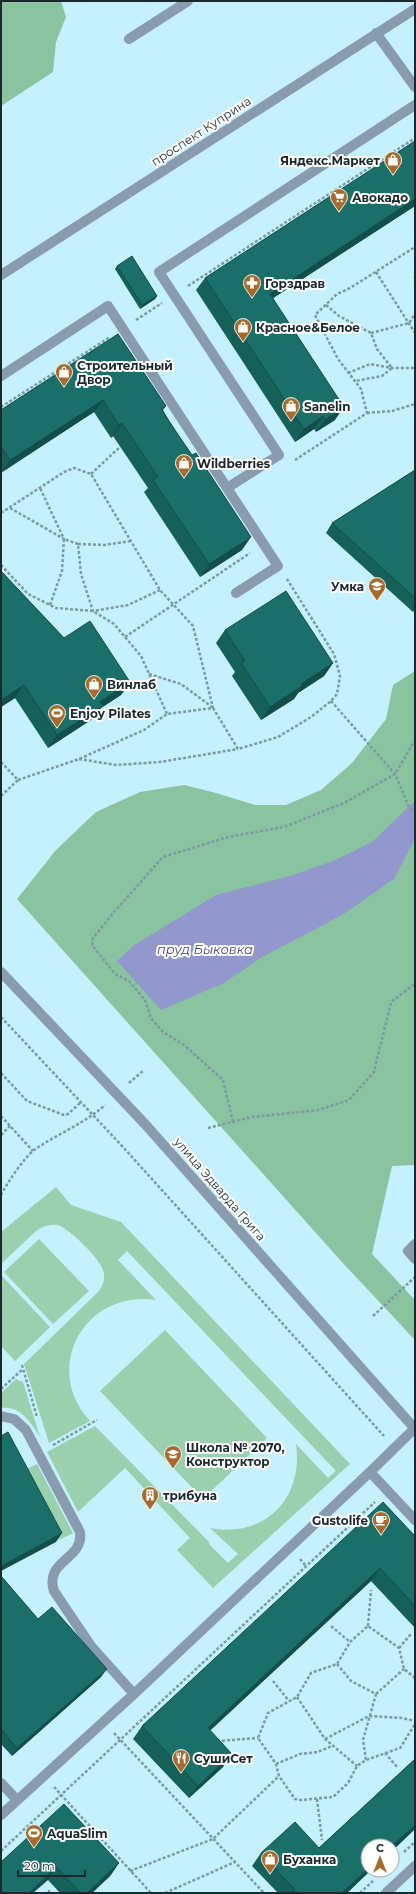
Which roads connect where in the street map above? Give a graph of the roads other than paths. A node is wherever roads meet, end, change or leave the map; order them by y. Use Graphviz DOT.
graph roads {
  1 [pos="188,1"];
  2 [pos="415,9"];
  3 [pos="376,34"];
  4 [pos="130,39"];
  5 [pos="415,87"];
  6 [pos="415,105"];
  7 [pos="1,275"];
  8 [pos="1,376"];
  9 [pos="227,488"];
  10 [pos="236,593"];
  11 [pos="1,972"];
  12 [pos="415,1244"];
  13 [pos="415,1259"];
  14 [pos="1,1416"];
  15 [pos="415,1429"];
  16 [pos="370,1472"];
  17 [pos="415,1520"];
  18 [pos="134,1694"];
  19 [pos="1,1783"];
  20 [pos="17,1800"];
  21 [pos="1,1815"];
  22 [pos="415,1866"];
  23 [pos="386,1893"];
  1 -- 4 [label="street"];
  2 -- 3 [label="street, проспект Куприна"];
  3 -- 5 [label="street"];
  3 -- 7 [label="street, проспект Куприна"];
  6 -- 9 [label="street"];
  8 -- 9 [label="street"];
  9 -- 10 [label="street"];
  11 -- 15 [label="street, улица Эдварда Грига"];
  12 -- 13 [label="street"];
  14 -- 18 [label="street"];
  15 -- 16 [label="street"];
  16 -- 17 [label="street"];
  16 -- 18 [label="street"];
  18 -- 20 [label="street"];
  19 -- 20 [label="street"];
  20 -- 21 [label="street"];
  22 -- 23 [label="street"];
}
